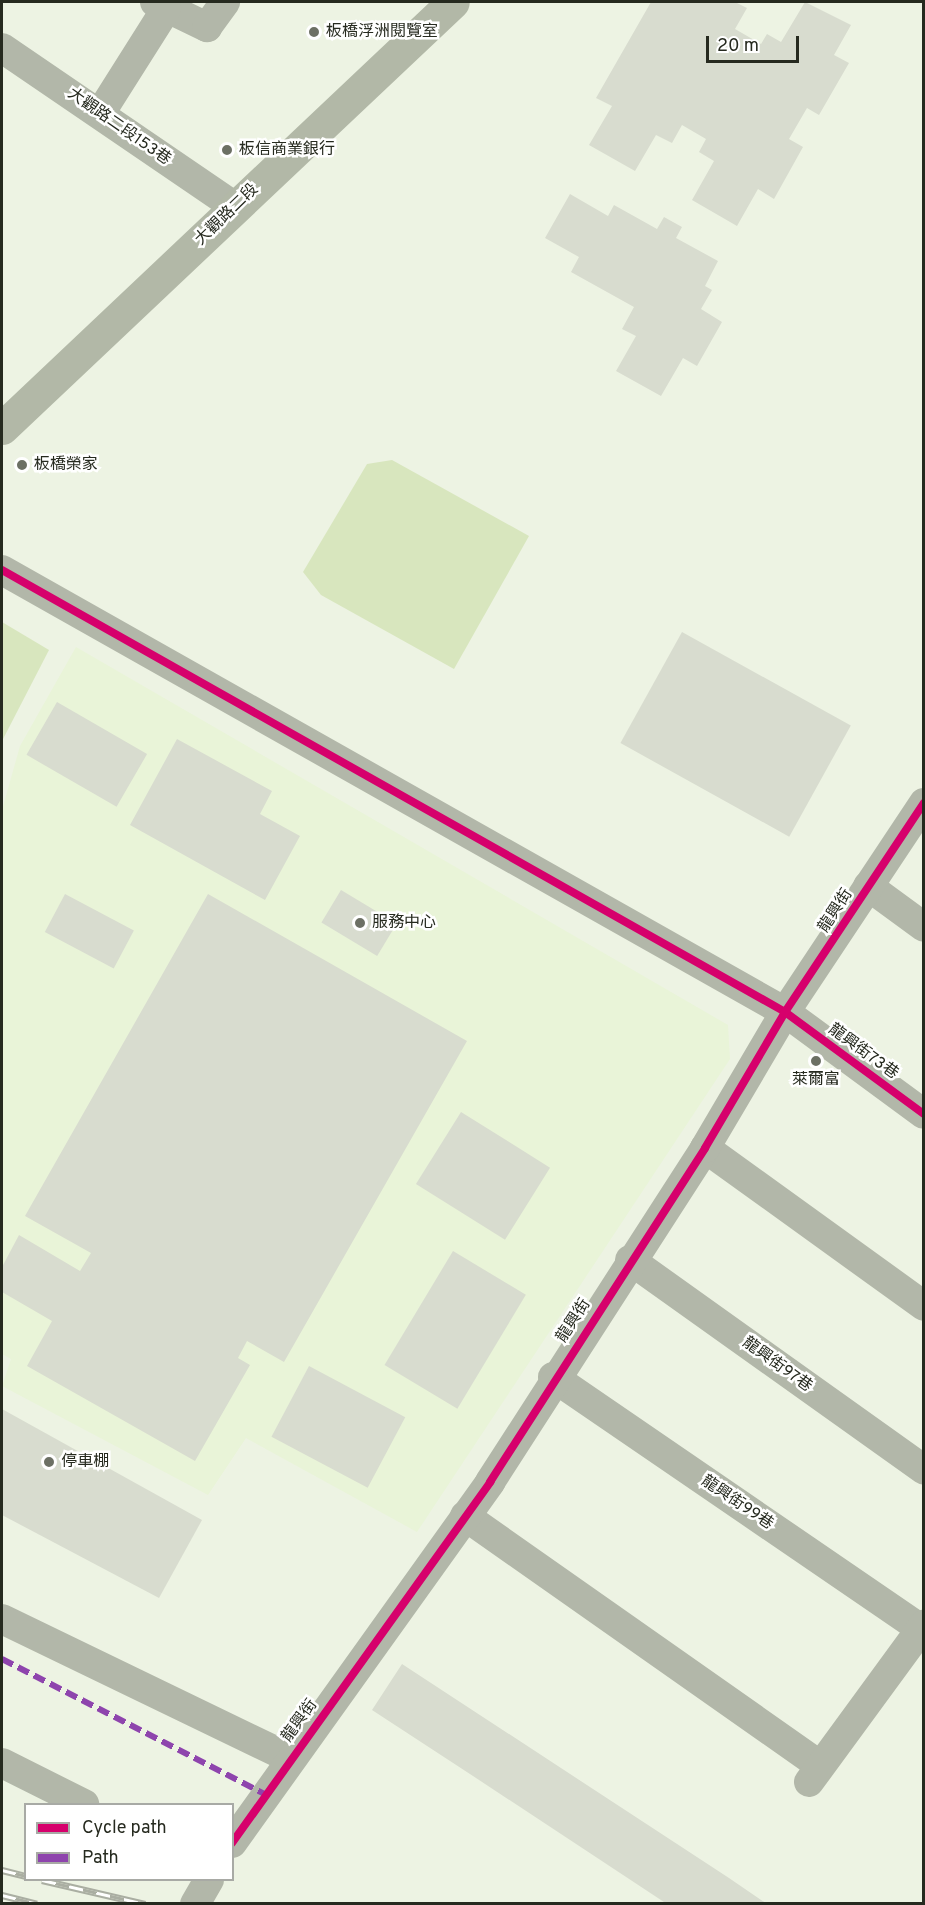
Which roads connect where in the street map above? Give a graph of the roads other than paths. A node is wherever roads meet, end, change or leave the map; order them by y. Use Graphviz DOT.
graph roads {
  1 [pos="225,2"];
  2 [pos="453,2"];
  3 [pos="160,5"];
  4 [pos="2,48"];
  5 [pos="101,112"];
  6 [pos="235,207"];
  7 [pos="2,429"];
  8 [pos="2,570"];
  9 [pos="924,803"];
  10 [pos="868,886"];
  11 [pos="924,927"];
  12 [pos="786,1012"];
  13 [pos="924,1114"];
  14 [pos="705,1148"];
  15 [pos="630,1260"];
  16 [pos="924,1306"];
  17 [pos="554,1377"];
  18 [pos="924,1470"];
  19 [pos="465,1516"];
  20 [pos="2,1619"];
  21 [pos="922,1627"];
  22 [pos="289,1758"];
  23 [pos="2,1763"];
  24 [pos="82,1803"];
  25 [pos="234,1840"];
  26 [pos="208,1881"];
  27 [pos="195,1904"];
  1 -- 3 [label="street"];
  2 -- 6 [label="main road, 大觀路二段"];
  3 -- 5 [label="street"];
  4 -- 5 [label="street, 大觀路二段153巷"];
  5 -- 6 [label="street, 大觀路二段153巷"];
  6 -- 7 [label="main road, 大觀路二段"];
  8 -- 12 [label="street, 龍興街73巷"];
  9 -- 10 [label="street, 龍興街"];
  10 -- 11 [label="street"];
  10 -- 12 [label="street, 龍興街"];
  12 -- 13 [label="street, 龍興街73巷"];
  12 -- 14 [label="street, 龍興街"];
  14 -- 15 [label="street, 龍興街"];
  14 -- 16 [label="street"];
  15 -- 17 [label="street, 龍興街"];
  15 -- 18 [label="street, 龍興街97巷"];
  17 -- 19 [label="street, 龍興街"];
  17 -- 21 [label="street, 龍興街99巷"];
  19 -- 21 [label="street"];
  19 -- 22 [label="street, 龍興街"];
  20 -- 22 [label="street"];
  22 -- 25 [label="street, 龍興街"];
  23 -- 24 [label="street"];
  26 -- 27 [label="street"];
}
